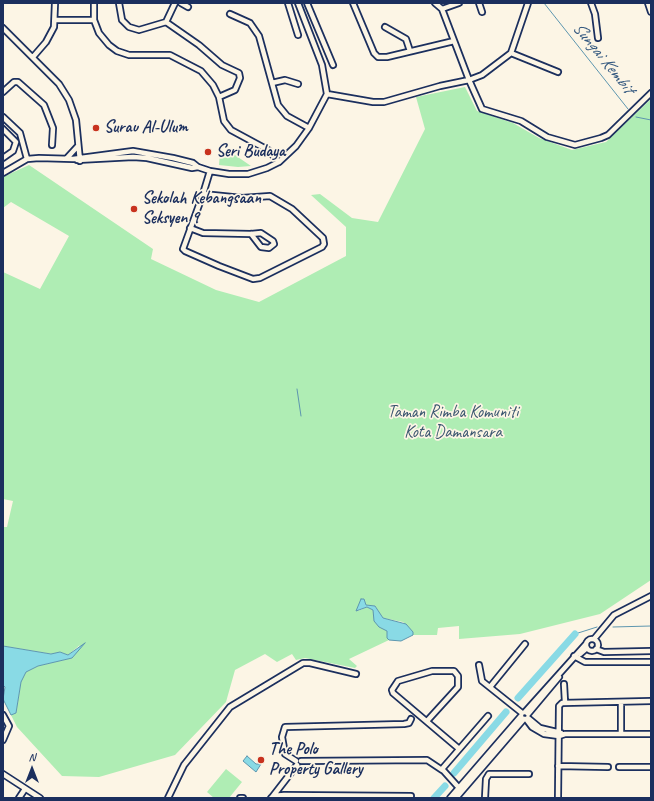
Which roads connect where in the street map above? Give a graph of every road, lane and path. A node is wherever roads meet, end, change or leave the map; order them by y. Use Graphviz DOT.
graph roads {
  1 [pos="55,3"];
  2 [pos="94,3"];
  3 [pos="119,3"];
  4 [pos="175,3"];
  5 [pos="181,3"];
  6 [pos="288,3"];
  7 [pos="298,3"];
  8 [pos="307,3"];
  9 [pos="353,3"];
  10 [pos="435,3"];
  11 [pos="460,3"];
  12 [pos="479,3"];
  13 [pos="528,3"];
  14 [pos="591,3"];
  15 [pos="648,3"];
  16 [pos="188,7"];
  17 [pos="442,9"];
  18 [pos="482,12"];
  19 [pos="651,12"];
  20 [pos="230,14"];
  21 [pos="56,20"];
  22 [pos="94,20"];
  23 [pos="166,22"];
  24 [pos="385,27"];
  25 [pos="3,28"];
  26 [pos="298,35"];
  27 [pos="598,38"];
  28 [pos="454,41"];
  29 [pos="410,52"];
  30 [pos="511,53"];
  31 [pos="33,57"];
  32 [pos="333,66"];
  33 [pos="558,72"];
  34 [pos="469,80"];
  35 [pos="272,83"];
  36 [pos="298,84"];
  37 [pos="3,92"];
  38 [pos="651,93"];
  39 [pos="329,94"];
  40 [pos="219,97"];
  41 [pos="3,117"];
  42 [pos="309,128"];
  43 [pos="3,129"];
  44 [pos="52,145"];
  45 [pos="78,146"];
  46 [pos="90,156"];
  47 [pos="3,158"];
  48 [pos="67,158"];
  49 [pos="27,159"];
  50 [pos="80,159"];
  51 [pos="173,160"];
  52 [pos="279,162"];
  53 [pos="210,171"];
  54 [pos="3,173"];
  55 [pos="203,194"];
  56 [pos="190,228"];
  57 [pos="251,234"];
  58 [pos="651,596"];
  59 [pos="594,639"];
  60 [pos="525,644"];
  61 [pos="587,646"];
  62 [pos="596,649"];
  63 [pos="651,651"];
  64 [pos="575,657"];
  65 [pos="651,662"];
  66 [pos="478,665"];
  67 [pos="356,674"];
  68 [pos="564,684"];
  69 [pos="490,687"];
  70 [pos="651,701"];
  71 [pos="565,702"];
  72 [pos="621,702"];
  73 [pos="3,715"];
  74 [pos="488,716"];
  75 [pos="525,716"];
  76 [pos="411,719"];
  77 [pos="427,721"];
  78 [pos="7,722"];
  79 [pos="3,725"];
  80 [pos="559,734"];
  81 [pos="621,734"];
  82 [pos="651,734"];
  83 [pos="3,740"];
  84 [pos="458,748"];
  85 [pos="298,763"];
  86 [pos="558,766"];
  87 [pos="608,767"];
  88 [pos="619,767"];
  89 [pos="651,767"];
  90 [pos="442,770"];
  91 [pos="3,774"];
  92 [pos="529,774"];
  93 [pos="25,789"];
  94 [pos="460,790"];
  95 [pos="411,796"];
  96 [pos="272,797"];
  97 [pos="19,798"];
  98 [pos="40,798"];
  99 [pos="168,798"];
  100 [pos="450,798"];
  101 [pos="456,798"];
  102 [pos="485,798"];
  103 [pos="558,798"];
  1 -- 21 [label="street"];
  2 -- 22 [label="street"];
  3 -- 23 [label="street"];
  4 -- 23 [label="street"];
  5 -- 16 [label="street"];
  6 -- 26 [label="street"];
  7 -- 39 [label="street"];
  8 -- 32 [label="street"];
  9 -- 29 [label="street"];
  10 -- 17 [label="street"];
  11 -- 17 [label="street"];
  12 -- 18 [label="street"];
  13 -- 30 [label="street"];
  14 -- 27 [label="street"];
  15 -- 19 [label="street"];
  17 -- 28 [label="street"];
  20 -- 35 [label="street"];
  21 -- 22 [label="street"];
  21 -- 31 [label="street"];
  22 -- 40 [label="street"];
  23 -- 40 [label="street"];
  24 -- 29 [label="street"];
  25 -- 31 [label="street"];
  28 -- 29 [label="street"];
  28 -- 34 [label="street"];
  30 -- 33 [label="street"];
  30 -- 34 [label="street"];
  31 -- 45 [label="street"];
  34 -- 38 [label="street"];
  34 -- 39 [label="street"];
  35 -- 36 [label="street"];
  35 -- 42 [label="street"];
  37 -- 44 [label="street"];
  39 -- 42 [label="street"];
  40 -- 52 [label="street"];
  41 -- 49 [label="street"];
  42 -- 52 [label="street"];
  43 -- 47 [label="street"];
  45 -- 46 [label="street"];
  45 -- 48 [label="street"];
  45 -- 50 [label="street"];
  46 -- 50 [label="street"];
  46 -- 51 [label="street"];
  48 -- 49 [label="street"];
  48 -- 50 [label="street"];
  49 -- 54 [label="street"];
  50 -- 51 [label="street"];
  51 -- 53 [label="street"];
  52 -- 53 [label="street"];
  53 -- 55 [label="street"];
  55 -- 56 [label="street"];
  55 -- 56 [label="street"];
  56 -- 57 [label="street"];
  57 -- 57 [label="street"];
  58 -- 59 [label="street"];
  59 -- 61 [label="street"];
  59 -- 62 [label="street"];
  60 -- 69 [label="street"];
  61 -- 62 [label="street"];
  61 -- 64 [label="street"];
  62 -- 63 [label="street"];
  64 -- 65 [label="street"];
  64 -- 75 [label="street"];
  66 -- 69 [label="street"];
  67 -- 99 [label="street"];
  68 -- 71 [label="street"];
  69 -- 75 [label="street"];
  70 -- 72 [label="street"];
  71 -- 72 [label="street"];
  71 -- 80 [label="street"];
  72 -- 81 [label="street"];
  73 -- 78 [label="street"];
  74 -- 84 [label="street"];
  75 -- 80 [label="street"];
  75 -- 94 [label="street"];
  76 -- 85 [label="street"];
  77 -- 77 [label="street"];
  77 -- 84 [label="street"];
  78 -- 79 [label="street"];
  78 -- 83 [label="street"];
  80 -- 81 [label="street"];
  80 -- 86 [label="street"];
  81 -- 82 [label="street"];
  84 -- 90 [label="street"];
  85 -- 90 [label="street"];
  85 -- 96 [label="street"];
  86 -- 87 [label="street"];
  86 -- 103 [label="street"];
  88 -- 89 [label="street"];
  90 -- 94 [label="street"];
  91 -- 93 [label="street"];
  92 -- 102 [label="street"];
  93 -- 97 [label="street"];
  93 -- 98 [label="street"];
  94 -- 100 [label="street"];
  94 -- 101 [label="street"];
  95 -- 96 [label="street"];
}
